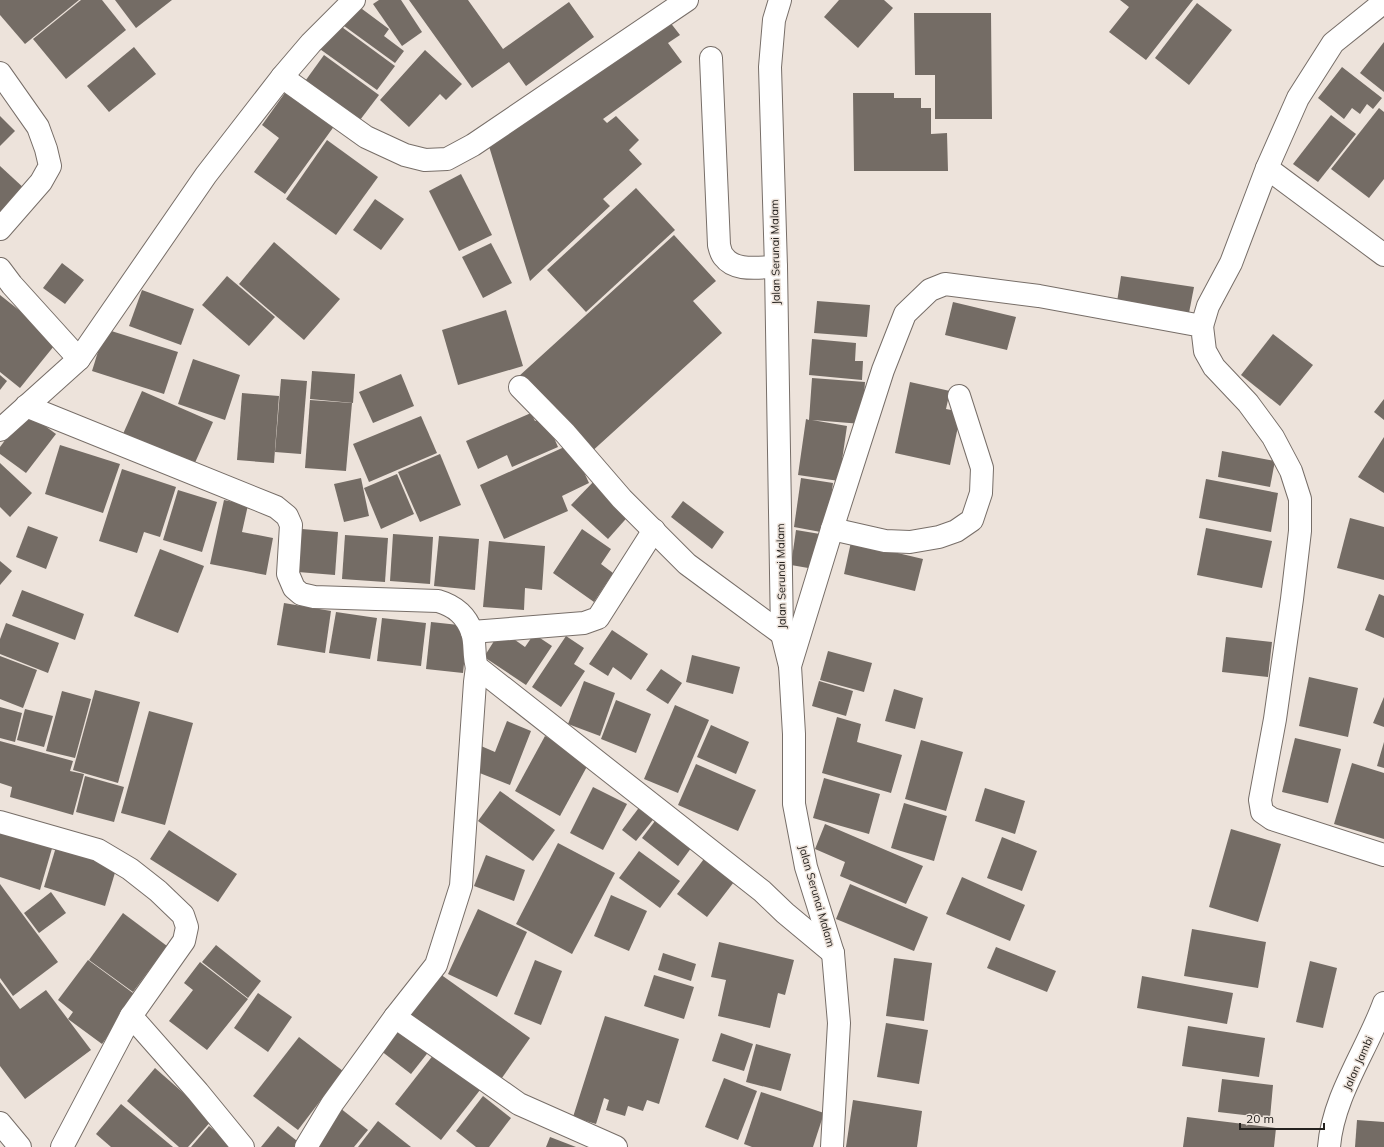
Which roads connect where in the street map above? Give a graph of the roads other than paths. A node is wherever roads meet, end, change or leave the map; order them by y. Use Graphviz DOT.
graph roads {
  1 [pos="354,0"];
  2 [pos="687,0"];
  3 [pos="780,0"];
  4 [pos="1384,2"];
  5 [pos="711,58"];
  6 [pos="0,73"];
  7 [pos="282,77"];
  8 [pos="1267,168"];
  9 [pos="0,229"];
  10 [pos="1384,255"];
  11 [pos="776,267"];
  12 [pos="0,269"];
  13 [pos="1202,326"];
  14 [pos="79,359"];
  15 [pos="520,387"];
  16 [pos="959,396"];
  17 [pos="26,406"];
  18 [pos="0,430"];
  19 [pos="832,529"];
  20 [pos="654,530"];
  21 [pos="472,632"];
  22 [pos="782,634"];
  23 [pos="790,666"];
  24 [pos="477,667"];
  25 [pos="0,822"];
  26 [pos="1384,856"];
  27 [pos="833,953"];
  28 [pos="1384,1003"];
  29 [pos="131,1016"];
  30 [pos="395,1017"];
  31 [pos="0,1122"];
  32 [pos="20,1147"];
  33 [pos="62,1147"];
  34 [pos="243,1147"];
  35 [pos="306,1147"];
  36 [pos="616,1147"];
  37 [pos="832,1147"];
  38 [pos="1329,1147"];
  1 -- 7 [label="street"];
  2 -- 7 [label="street"];
  3 -- 11 [label="street, Jalan Serunai Malam"];
  4 -- 8 [label="street"];
  5 -- 11 [label="street"];
  6 -- 9 [label="street"];
  7 -- 14 [label="street"];
  8 -- 10 [label="street"];
  8 -- 13 [label="street"];
  11 -- 22 [label="street, Jalan Serunai Malam"];
  12 -- 14 [label="street"];
  13 -- 19 [label="street"];
  13 -- 26 [label="street"];
  14 -- 17 [label="street"];
  15 -- 20 [label="street"];
  16 -- 19 [label="street"];
  17 -- 18 [label="street"];
  17 -- 21 [label="street"];
  19 -- 23 [label="street"];
  20 -- 21 [label="street"];
  20 -- 22 [label="street"];
  21 -- 24 [label="street"];
  22 -- 23 [label="street, Jalan Serunai Malam"];
  23 -- 27 [label="street, Jalan Serunai Malam"];
  24 -- 27 [label="street"];
  24 -- 30 [label="street"];
  25 -- 29 [label="street"];
  27 -- 37 [label="street, Jalan Serunai Malam"];
  28 -- 38 [label="street, Jalan Jambi"];
  29 -- 33 [label="street"];
  29 -- 34 [label="street"];
  30 -- 35 [label="street"];
  30 -- 36 [label="street"];
  31 -- 32 [label="street"];
}
